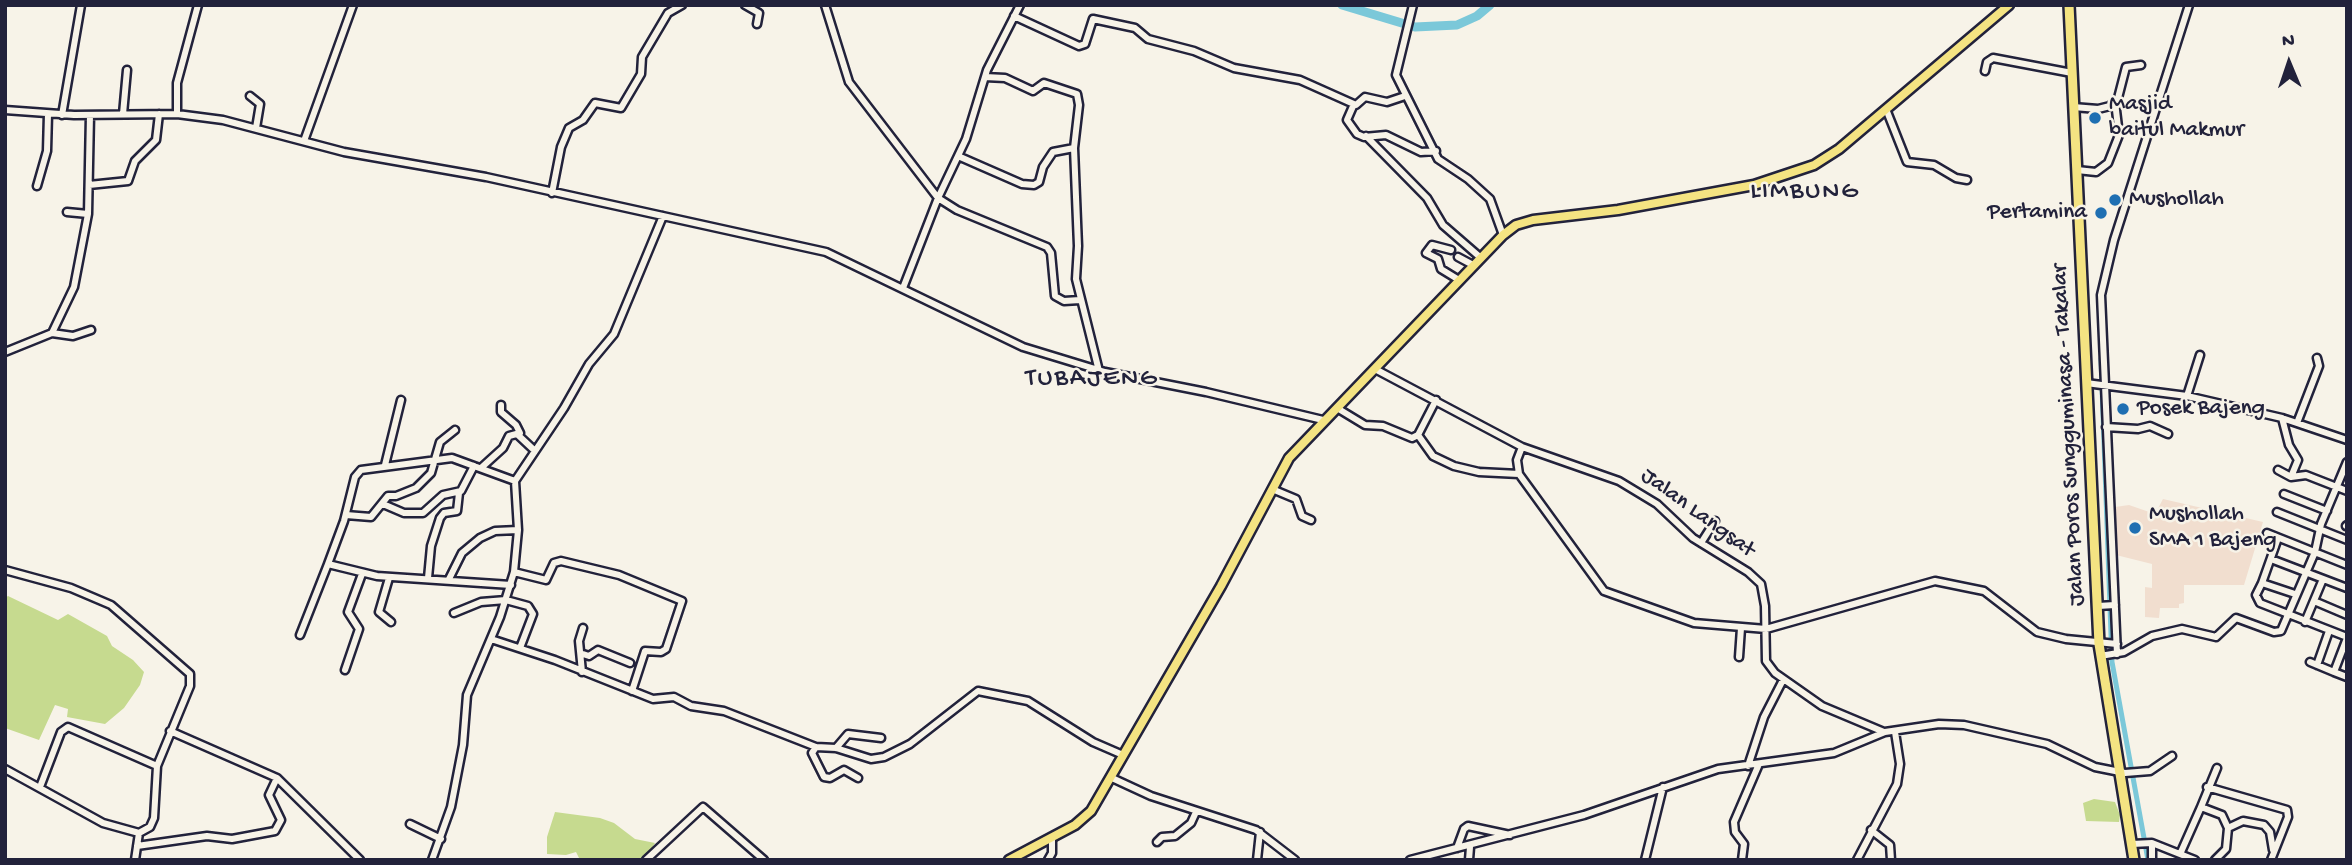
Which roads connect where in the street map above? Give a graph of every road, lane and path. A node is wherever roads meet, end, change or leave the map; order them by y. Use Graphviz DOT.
graph roads {
  1 [pos="81,5"];
  2 [pos="198,5"];
  3 [pos="353,5"];
  4 [pos="682,5"];
  5 [pos="745,5"];
  6 [pos="825,5"];
  7 [pos="1020,5"];
  8 [pos="1413,5"];
  9 [pos="2009,5"];
  10 [pos="2069,5"];
  11 [pos="2189,5"];
  12 [pos="1014,16"];
  13 [pos="757,24"];
  14 [pos="2141,65"];
  15 [pos="127,70"];
  16 [pos="1985,71"];
  17 [pos="2072,73"];
  18 [pos="985,77"];
  19 [pos="250,96"];
  20 [pos="1405,96"];
  21 [pos="2115,102"];
  22 [pos="1354,104"];
  23 [pos="2073,107"];
  24 [pos="1886,108"];
  25 [pos="5,110"];
  26 [pos="48,114"];
  27 [pos="123,114"];
  28 [pos="159,114"];
  29 [pos="177,114"];
  30 [pos="62,115"];
  31 [pos="90,115"];
  32 [pos="256,128"];
  33 [pos="1366,136"];
  34 [pos="304,141"];
  35 [pos="1074,148"];
  36 [pos="1436,151"];
  37 [pos="958,156"];
  38 [pos="2077,170"];
  39 [pos="1967,180"];
  40 [pos="89,185"];
  41 [pos="37,186"];
  42 [pos="552,193"];
  43 [pos="937,198"];
  44 [pos="67,212"];
  45 [pos="88,214"];
  46 [pos="663,216"];
  47 [pos="1503,235"];
  48 [pos="1451,250"];
  49 [pos="1458,257"];
  50 [pos="1481,258"];
  51 [pos="1473,265"];
  52 [pos="1459,279"];
  53 [pos="903,288"];
  54 [pos="1080,300"];
  55 [pos="91,330"];
  56 [pos="52,333"];
  57 [pos="5,352"];
  58 [pos="2200,355"];
  59 [pos="2317,358"];
  60 [pos="1375,369"];
  61 [pos="1099,371"];
  62 [pos="2090,383"];
  63 [pos="2103,383"];
  64 [pos="2187,396"];
  65 [pos="1436,400"];
  66 [pos="401,401"];
  67 [pos="501,405"];
  68 [pos="1337,408"];
  69 [pos="2282,418"];
  70 [pos="1323,420"];
  71 [pos="2297,422"];
  72 [pos="2106,427"];
  73 [pos="455,430"];
  74 [pos="2168,434"];
  75 [pos="518,435"];
  76 [pos="1418,435"];
  77 [pos="2347,440"];
  78 [pos="1522,447"];
  79 [pos="534,450"];
  80 [pos="435,459"];
  81 [pos="2347,462"];
  82 [pos="385,465"];
  83 [pos="478,467"];
  84 [pos="2278,470"];
  85 [pos="1519,474"];
  86 [pos="2291,477"];
  87 [pos="515,481"];
  88 [pos="2336,487"];
  89 [pos="1272,489"];
  90 [pos="2347,491"];
  91 [pos="459,493"];
  92 [pos="2284,494"];
  93 [pos="383,504"];
  94 [pos="2327,511"];
  95 [pos="2277,512"];
  96 [pos="346,515"];
  97 [pos="1311,520"];
  98 [pos="1715,521"];
  99 [pos="518,530"];
  100 [pos="2321,530"];
  101 [pos="2267,533"];
  102 [pos="2278,538"];
  103 [pos="2347,540"];
  104 [pos="1702,543"];
  105 [pos="2099,546"];
  106 [pos="2111,546"];
  107 [pos="2315,552"];
  108 [pos="2271,559"];
  109 [pos="328,564"];
  110 [pos="2347,565"];
  111 [pos="5,570"];
  112 [pos="514,572"];
  113 [pos="2305,572"];
  114 [pos="362,574"];
  115 [pos="389,578"];
  116 [pos="428,578"];
  117 [pos="449,579"];
  118 [pos="2323,579"];
  119 [pos="2262,583"];
  120 [pos="511,585"];
  121 [pos="2347,588"];
  122 [pos="2295,594"];
  123 [pos="2113,595"];
  124 [pos="2100,596"];
  125 [pos="506,600"];
  126 [pos="2314,601"];
  127 [pos="2114,606"];
  128 [pos="2101,611"];
  129 [pos="454,613"];
  130 [pos="2287,615"];
  131 [pos="2347,615"];
  132 [pos="2115,616"];
  133 [pos="391,622"];
  134 [pos="2305,622"];
  135 [pos="583,628"];
  136 [pos="1741,628"];
  137 [pos="1766,629"];
  138 [pos="2329,631"];
  139 [pos="300,635"];
  140 [pos="2347,637"];
  141 [pos="491,639"];
  142 [pos="2109,644"];
  143 [pos="520,648"];
  144 [pos="583,654"];
  145 [pos="2116,654"];
  146 [pos="2103,655"];
  147 [pos="1739,656"];
  148 [pos="630,663"];
  149 [pos="345,670"];
  150 [pos="582,671"];
  151 [pos="2334,672"];
  152 [pos="2347,677"];
  153 [pos="1783,680"];
  154 [pos="632,691"];
  155 [pos="170,731"];
  156 [pos="1885,732"];
  157 [pos="1895,732"];
  158 [pos="881,738"];
  159 [pos="816,747"];
  160 [pos="836,748"];
  161 [pos="1124,755"];
  162 [pos="2172,756"];
  163 [pos="1759,764"];
  164 [pos="157,766"];
  165 [pos="1748,766"];
  166 [pos="2217,768"];
  167 [pos="5,769"];
  168 [pos="2122,773"];
  169 [pos="277,778"];
  170 [pos="858,778"];
  171 [pos="1112,778"];
  172 [pos="40,787"];
  173 [pos="1663,787"];
  174 [pos="2207,787"];
  175 [pos="2201,807"];
  176 [pos="1196,812"];
  177 [pos="410,824"];
  178 [pos="2228,828"];
  179 [pos="1871,830"];
  180 [pos="1259,832"];
  181 [pos="139,833"];
  182 [pos="1511,836"];
  183 [pos="1052,838"];
  184 [pos="441,839"];
  185 [pos="1157,842"];
  186 [pos="2150,843"];
  187 [pos="2135,844"];
  188 [pos="137,846"];
  189 [pos="1470,847"];
  190 [pos="1457,848"];
  191 [pos="353,852"];
  192 [pos="2181,852"];
  193 [pos="2272,856"];
  194 [pos="135,860"];
  195 [pos="347,860"];
  196 [pos="360,860"];
  197 [pos="432,860"];
  198 [pos="646,860"];
  199 [pos="764,860"];
  200 [pos="1009,860"];
  201 [pos="1048,860"];
  202 [pos="1257,860"];
  203 [pos="1295,860"];
  204 [pos="1410,860"];
  205 [pos="1469,860"];
  206 [pos="1645,860"];
  207 [pos="1742,860"];
  208 [pos="1857,860"];
  209 [pos="1891,860"];
  210 [pos="2134,860"];
  211 [pos="2152,860"];
  212 [pos="2195,860"];
  213 [pos="2215,860"];
  1 -- 30 [label="street"];
  2 -- 29 [label="street"];
  3 -- 34 [label="street"];
  4 -- 42 [label="street"];
  5 -- 13 [label="street"];
  6 -- 43 [label="street"];
  7 -- 12 [label="street"];
  8 -- 20 [label="street"];
  9 -- 24 [label="main road"];
  10 -- 17 [label="highway, Jalan Poros Sungguminasa - Takalar"];
  11 -- 63 [label="street"];
  12 -- 18 [label="street"];
  12 -- 22 [label="street"];
  14 -- 21 [label="street"];
  15 -- 27 [label="street"];
  16 -- 17 [label="street"];
  17 -- 23 [label="highway, Jalan Poros Sungguminasa - Takalar"];
  18 -- 35 [label="street"];
  18 -- 37 [label="street"];
  19 -- 32 [label="street"];
  20 -- 22 [label="street"];
  20 -- 36 [label="street"];
  21 -- 23 [label="street"];
  21 -- 38 [label="street"];
  22 -- 33 [label="street"];
  23 -- 38 [label="highway, Jalan Poros Sungguminasa - Takalar"];
  24 -- 39 [label="street"];
  24 -- 47 [label="main road"];
  25 -- 26 [label="street"];
  26 -- 30 [label="street"];
  26 -- 41 [label="street"];
  27 -- 28 [label="street"];
  27 -- 31 [label="street"];
  28 -- 29 [label="street"];
  28 -- 40 [label="street"];
  29 -- 32 [label="street"];
  30 -- 31 [label="street"];
  31 -- 40 [label="street"];
  32 -- 34 [label="street"];
  33 -- 36 [label="street"];
  33 -- 50 [label="street"];
  34 -- 42 [label="street"];
  35 -- 37 [label="street"];
  35 -- 54 [label="street"];
  36 -- 47 [label="street"];
  37 -- 43 [label="street"];
  38 -- 62 [label="highway, Jalan Poros Sungguminasa - Takalar"];
  40 -- 45 [label="street"];
  42 -- 46 [label="street"];
  43 -- 53 [label="street"];
  43 -- 54 [label="street"];
  44 -- 45 [label="street"];
  45 -- 56 [label="street"];
  46 -- 53 [label="street"];
  46 -- 79 [label="street"];
  47 -- 50 [label="main road"];
  48 -- 52 [label="street"];
  49 -- 51 [label="street"];
  50 -- 51 [label="main road"];
  51 -- 52 [label="main road"];
  52 -- 60 [label="main road"];
  53 -- 61 [label="street"];
  54 -- 61 [label="street"];
  55 -- 56 [label="street"];
  56 -- 57 [label="street"];
  58 -- 64 [label="street"];
  59 -- 71 [label="street"];
  60 -- 65 [label="street, Jalan Langsat"];
  60 -- 68 [label="main road"];
  61 -- 70 [label="street"];
  62 -- 63 [label="street"];
  62 -- 105 [label="highway, Jalan Poros Sungguminasa - Takalar"];
  63 -- 64 [label="street"];
  63 -- 72 [label="street"];
  64 -- 69 [label="street"];
  65 -- 76 [label="street"];
  65 -- 78 [label="street, Jalan Langsat"];
  66 -- 82 [label="street"];
  67 -- 75 [label="street"];
  68 -- 70 [label="main road"];
  68 -- 76 [label="street"];
  69 -- 71 [label="street"];
  69 -- 86 [label="street"];
  70 -- 89 [label="main road"];
  71 -- 77 [label="street"];
  72 -- 74 [label="street"];
  72 -- 106 [label="street"];
  73 -- 80 [label="street"];
  75 -- 79 [label="street"];
  75 -- 83 [label="street"];
  76 -- 85 [label="street"];
  78 -- 85 [label="street"];
  78 -- 104 [label="street, Jalan Langsat"];
  79 -- 87 [label="street"];
  80 -- 82 [label="street"];
  80 -- 83 [label="street"];
  80 -- 93 [label="street"];
  81 -- 88 [label="street"];
  82 -- 96 [label="street"];
  83 -- 87 [label="street"];
  83 -- 91 [label="street"];
  84 -- 86 [label="street"];
  85 -- 136 [label="street"];
  86 -- 88 [label="street"];
  87 -- 99 [label="street"];
  88 -- 90 [label="street"];
  88 -- 94 [label="street"];
  89 -- 97 [label="street"];
  89 -- 161 [label="main road"];
  91 -- 93 [label="street"];
  91 -- 116 [label="street"];
  92 -- 94 [label="street"];
  93 -- 96 [label="street"];
  94 -- 100 [label="street"];
  95 -- 100 [label="street"];
  96 -- 109 [label="street"];
  98 -- 104 [label="street"];
  99 -- 112 [label="street"];
  99 -- 117 [label="street"];
  100 -- 103 [label="street"];
  100 -- 107 [label="street"];
  101 -- 102 [label="street"];
  102 -- 107 [label="street"];
  102 -- 108 [label="street"];
  104 -- 137 [label="street, Jalan Langsat"];
  105 -- 106 [label="street"];
  105 -- 124 [label="highway, Jalan Poros Sungguminasa - Takalar"];
  106 -- 123 [label="street"];
  107 -- 110 [label="street"];
  107 -- 113 [label="street"];
  108 -- 113 [label="street"];
  108 -- 119 [label="street"];
  109 -- 114 [label="street"];
  109 -- 139 [label="street"];
  111 -- 155 [label="street"];
  112 -- 120 [label="street"];
  112 -- 154 [label="street"];
  113 -- 118 [label="street"];
  113 -- 122 [label="street"];
  114 -- 115 [label="street"];
  114 -- 149 [label="street"];
  115 -- 116 [label="street"];
  115 -- 133 [label="street"];
  116 -- 117 [label="street"];
  117 -- 120 [label="street"];
  118 -- 121 [label="street"];
  118 -- 126 [label="street"];
  119 -- 122 [label="street"];
  119 -- 130 [label="street"];
  120 -- 125 [label="street"];
  122 -- 130 [label="street"];
  123 -- 124 [label="street"];
  123 -- 127 [label="street"];
  124 -- 128 [label="highway, Jalan Poros Sungguminasa - Takalar"];
  125 -- 129 [label="street"];
  125 -- 141 [label="street"];
  125 -- 143 [label="street"];
  126 -- 131 [label="street"];
  126 -- 134 [label="street"];
  127 -- 128 [label="street"];
  127 -- 132 [label="street"];
  128 -- 132 [label="street"];
  128 -- 142 [label="highway, Jalan Poros Sungguminasa - Takalar"];
  130 -- 134 [label="street"];
  130 -- 145 [label="street"];
  132 -- 142 [label="street"];
  134 -- 138 [label="street"];
  135 -- 144 [label="street"];
  136 -- 137 [label="street"];
  136 -- 147 [label="street"];
  137 -- 142 [label="street"];
  137 -- 153 [label="street, Jalan Langsat"];
  138 -- 140 [label="street"];
  138 -- 151 [label="street"];
  140 -- 151 [label="street"];
  141 -- 143 [label="street"];
  141 -- 184 [label="street"];
  142 -- 145 [label="street"];
  142 -- 146 [label="highway, Jalan Poros Sungguminasa - Takalar"];
  143 -- 150 [label="street"];
  144 -- 148 [label="street"];
  144 -- 150 [label="street"];
  145 -- 146 [label="street"];
  146 -- 168 [label="highway, Jalan Poros Sungguminasa - Takalar"];
  150 -- 154 [label="street"];
  151 -- 152 [label="street"];
  153 -- 156 [label="street, Jalan Langsat"];
  153 -- 165 [label="street"];
  154 -- 159 [label="street"];
  155 -- 164 [label="street"];
  155 -- 169 [label="street"];
  156 -- 157 [label="street"];
  156 -- 163 [label="street"];
  157 -- 168 [label="street"];
  157 -- 179 [label="street"];
  158 -- 160 [label="street"];
  159 -- 160 [label="street"];
  159 -- 170 [label="street"];
  160 -- 161 [label="street"];
  161 -- 171 [label="main road"];
  162 -- 168 [label="street"];
  163 -- 165 [label="street"];
  163 -- 207 [label="street"];
  164 -- 172 [label="street"];
  164 -- 181 [label="street"];
  165 -- 173 [label="street"];
  166 -- 174 [label="street"];
  167 -- 172 [label="street"];
  168 -- 187 [label="highway, Jalan Poros Sungguminasa - Takalar"];
  169 -- 188 [label="street"];
  169 -- 191 [label="street"];
  171 -- 176 [label="street"];
  171 -- 183 [label="main road"];
  172 -- 181 [label="street"];
  173 -- 182 [label="street"];
  173 -- 206 [label="street"];
  174 -- 175 [label="street"];
  174 -- 193 [label="street"];
  175 -- 178 [label="street"];
  175 -- 192 [label="street"];
  176 -- 180 [label="street"];
  176 -- 185 [label="street"];
  177 -- 184 [label="street"];
  178 -- 193 [label="street"];
  178 -- 213 [label="street"];
  179 -- 208 [label="street"];
  179 -- 209 [label="street"];
  180 -- 202 [label="street"];
  180 -- 203 [label="street"];
  181 -- 188 [label="street"];
  182 -- 189 [label="street"];
  182 -- 190 [label="street"];
  183 -- 200 [label="main road"];
  183 -- 201 [label="street"];
  184 -- 197 [label="street"];
  186 -- 187 [label="street"];
  186 -- 192 [label="street"];
  186 -- 211 [label="street"];
  187 -- 210 [label="highway, Jalan Poros Sungguminasa - Takalar"];
  188 -- 194 [label="street"];
  189 -- 190 [label="street"];
  189 -- 205 [label="street"];
  190 -- 204 [label="street"];
  191 -- 195 [label="street"];
  191 -- 196 [label="street"];
  192 -- 212 [label="street"];
  198 -- 199 [label="street"];
}
